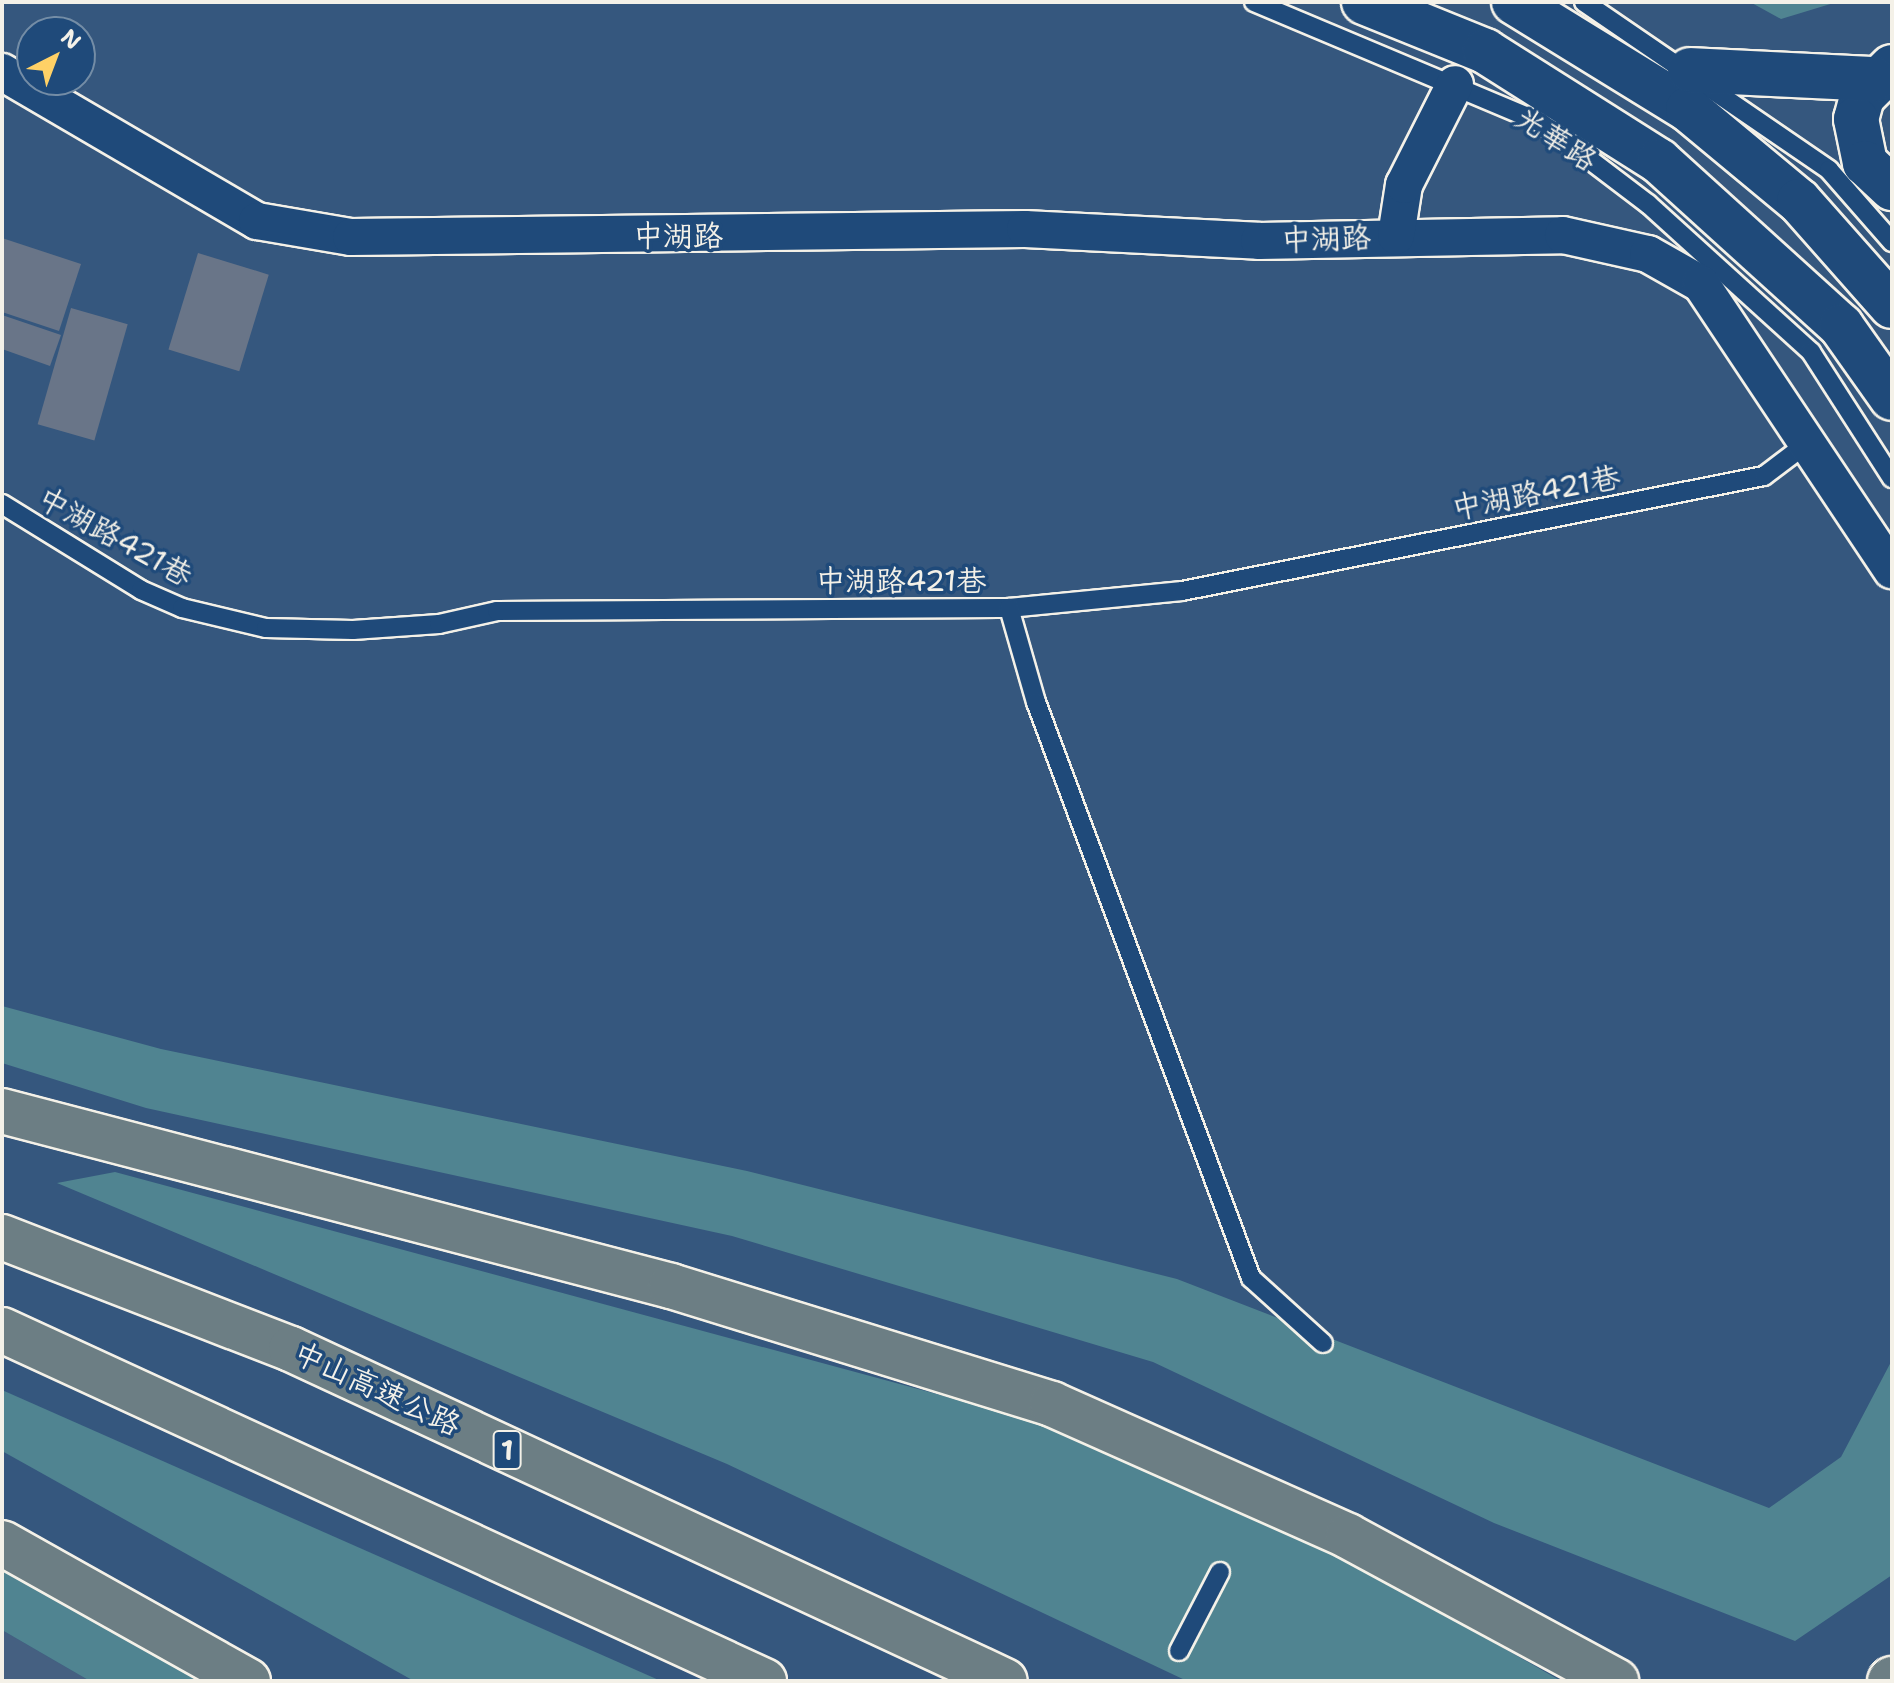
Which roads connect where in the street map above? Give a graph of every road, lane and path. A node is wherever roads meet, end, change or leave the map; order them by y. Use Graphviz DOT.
graph roads {
  1 [pos="1254,2"];
  2 [pos="1364,2"];
  3 [pos="1514,2"];
  4 [pos="1584,2"];
  5 [pos="1690,70"];
  6 [pos="2,72"];
  7 [pos="1884,73"];
  8 [pos="1455,84"];
  9 [pos="1829,170"];
  10 [pos="1892,189"];
  11 [pos="1396,236"];
  12 [pos="1892,242"];
  13 [pos="1889,301"];
  14 [pos="1826,339"];
  15 [pos="1892,398"];
  16 [pos="1809,442"];
  17 [pos="1892,478"];
  18 [pos="2,504"];
  19 [pos="1892,570"];
  20 [pos="1009,608"];
  21 [pos="2,1111"];
  22 [pos="2,1237"];
  23 [pos="2,1330"];
  24 [pos="1323,1343"];
  25 [pos="2,1543"];
  26 [pos="1220,1572"];
  27 [pos="1179,1651"];
  28 [pos="1614,1677"];
  29 [pos="248,1681"];
  30 [pos="764,1681"];
  31 [pos="1005,1681"];
  1 -- 8 [label="lane, 光華路"];
  2 -- 14 [label="street, 光華路"];
  3 -- 13 [label="street"];
  4 -- 5 [label="lane"];
  5 -- 7 [label="street"];
  5 -- 9 [label="lane"];
  6 -- 11 [label="street, 中湖路"];
  7 -- 10 [label="street"];
  8 -- 11 [label="street, 中湖路"];
  8 -- 14 [label="lane, 光華路"];
  9 -- 10 [label="street"];
  9 -- 12 [label="lane"];
  11 -- 16 [label="street, 中湖路"];
  14 -- 15 [label="street"];
  14 -- 17 [label="lane"];
  16 -- 19 [label="street, 中湖路"];
  16 -- 20 [label="lane, 中湖路421巷"];
  18 -- 20 [label="lane, 中湖路421巷"];
  20 -- 24 [label="lane"];
  21 -- 28 [label="highway"];
  22 -- 31 [label="highway, 中山高速公路 / 1"];
  23 -- 30 [label="highway"];
  25 -- 29 [label="highway"];
  26 -- 27 [label="lane"];
}
